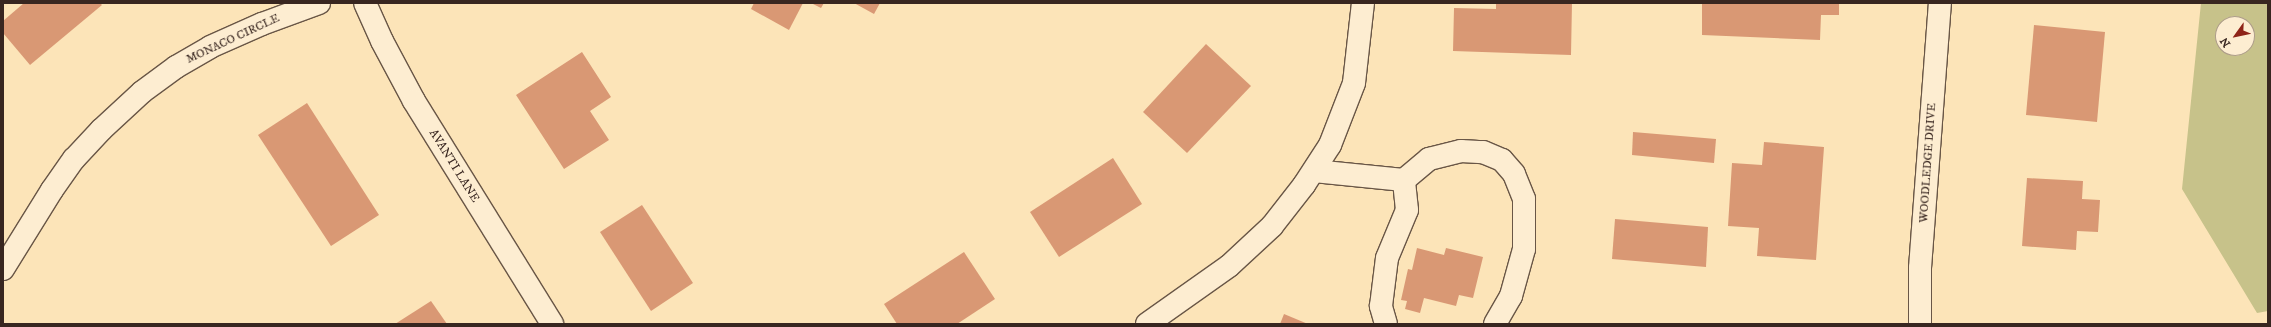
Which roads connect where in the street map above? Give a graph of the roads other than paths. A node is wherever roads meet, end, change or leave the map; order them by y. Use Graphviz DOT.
graph roads {
  1 [pos="319,3"];
  2 [pos="365,3"];
  3 [pos="1363,3"];
  4 [pos="1940,3"];
  5 [pos="1314,171"];
  6 [pos="1404,180"];
  7 [pos="3,269"];
  8 [pos="1156,322"];
  9 [pos="552,324"];
  10 [pos="1386,324"];
  11 [pos="1495,324"];
  12 [pos="1920,324"];
  1 -- 7 [label="street, MONACO CIRCLE"];
  2 -- 9 [label="street, AVANTI LANE"];
  3 -- 5 [label="street"];
  4 -- 12 [label="street, WOODLEDGE DRIVE"];
  5 -- 6 [label="street"];
  5 -- 8 [label="street"];
  6 -- 10 [label="street"];
  6 -- 11 [label="street"];
}
